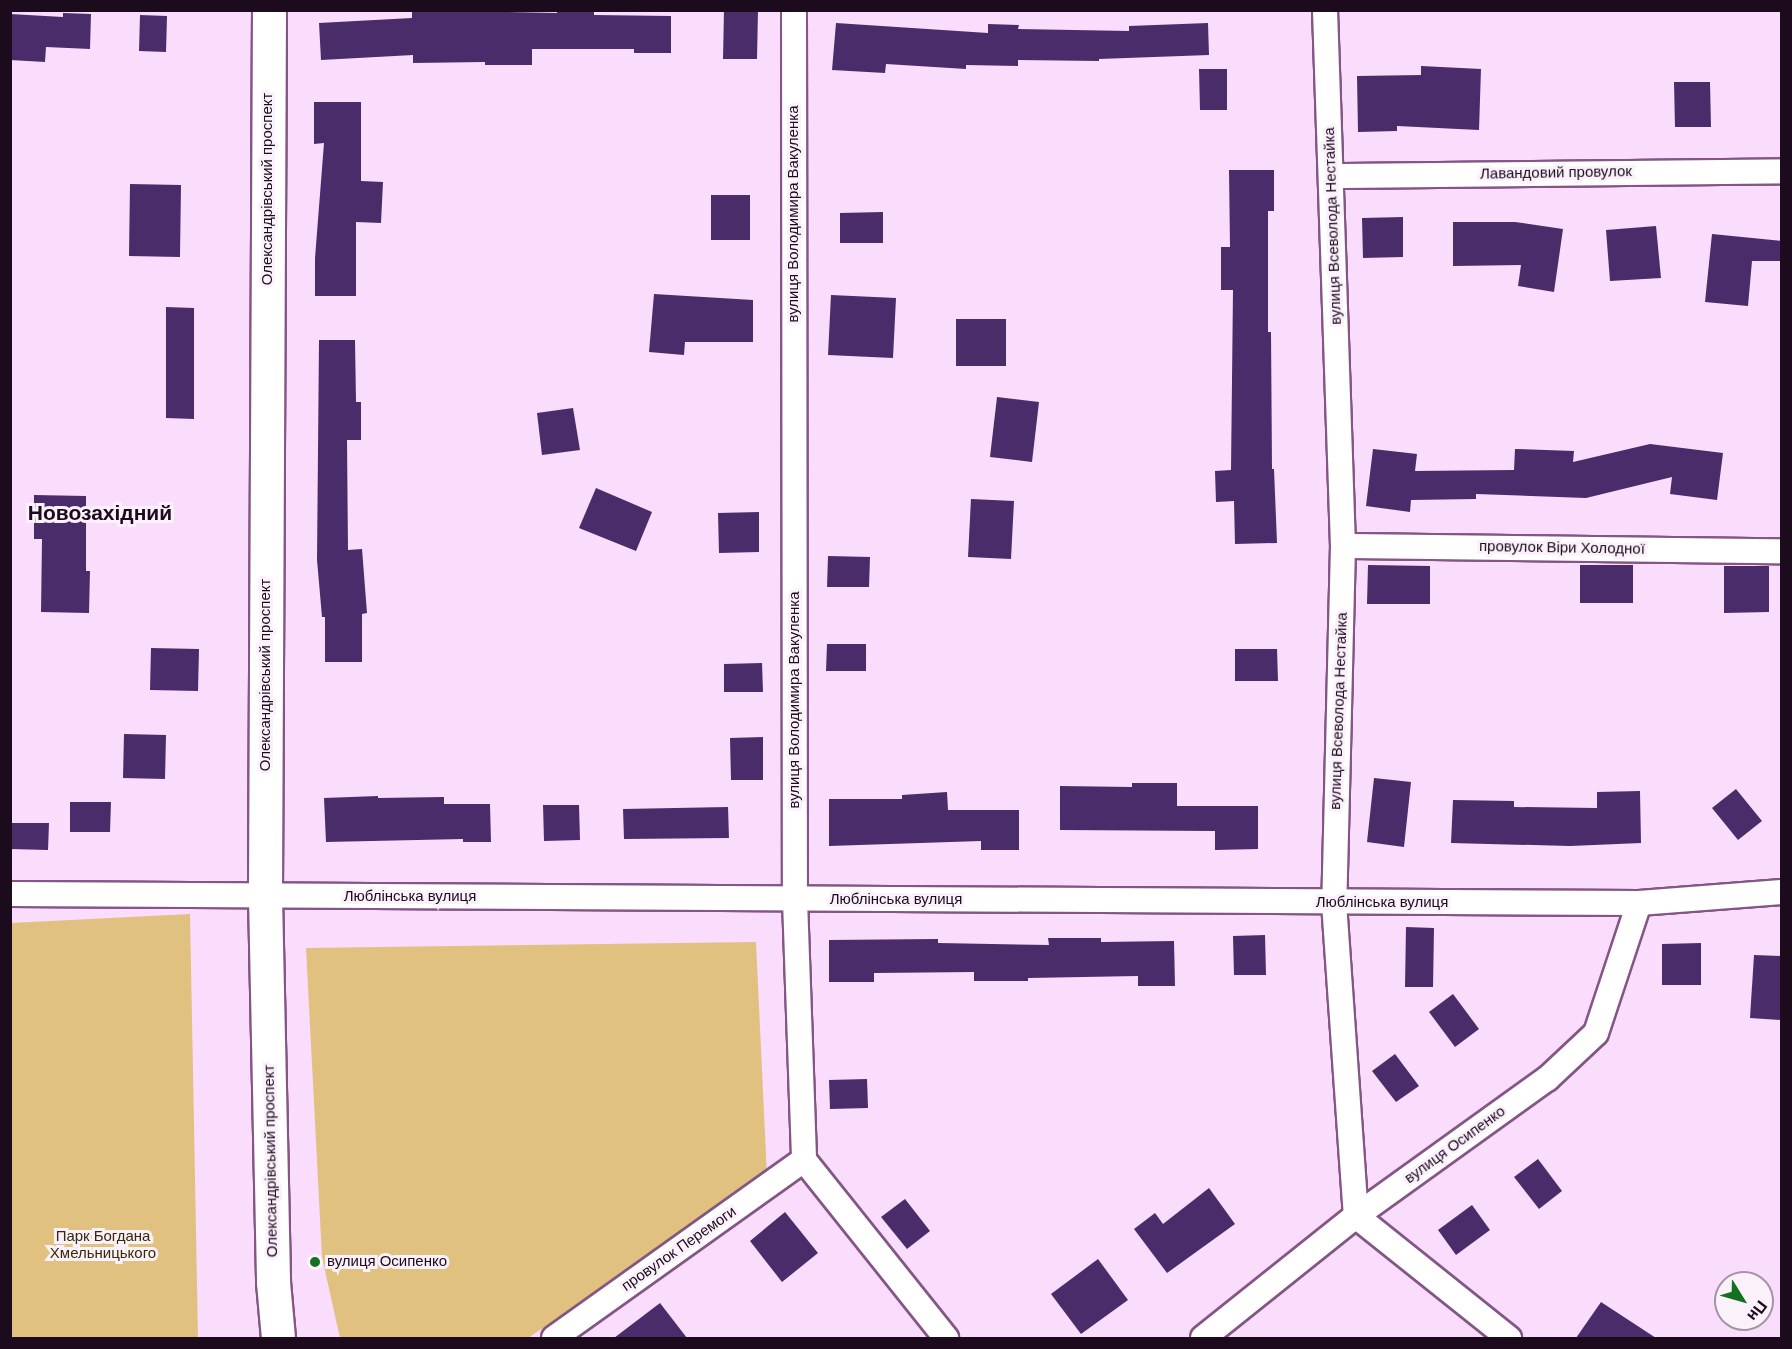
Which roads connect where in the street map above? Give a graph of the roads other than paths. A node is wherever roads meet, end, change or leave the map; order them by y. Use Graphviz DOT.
graph roads {
  1 [pos="269,10"];
  2 [pos="794,10"];
  3 [pos="1325,10"];
  4 [pos="1782,171"];
  5 [pos="1331,176"];
  6 [pos="1343,546"];
  7 [pos="1782,551"];
  8 [pos="1782,892"];
  9 [pos="10,894"];
  10 [pos="265,896"];
  11 [pos="795,900"];
  12 [pos="1334,903"];
  13 [pos="1639,903"];
  14 [pos="804,1160"];
  15 [pos="1356,1216"];
  16 [pos="273,1282"];
  17 [pos="270,1338"];
  18 [pos="278,1338"];
  19 [pos="554,1338"];
  20 [pos="946,1338"];
  21 [pos="1203,1338"];
  22 [pos="1509,1338"];
  1 -- 10 [label="main road, Олександрівський проспект"];
  2 -- 11 [label="street, вулиця Володимира Вакуленка"];
  3 -- 5 [label="street, вулиця Всеволода Нестайка"];
  4 -- 5 [label="street, Лавандовий провулок"];
  5 -- 6 [label="street, вулиця Всеволода Нестайка"];
  6 -- 7 [label="street, провулок Віри Холодної"];
  6 -- 12 [label="street, вулиця Всеволода Нестайка"];
  8 -- 13 [label="street, Люблінська вулиця"];
  9 -- 10 [label="street, Люблінська вулиця"];
  10 -- 11 [label="street, Люблінська вулиця"];
  10 -- 16 [label="main road, Олександрівський проспект"];
  11 -- 12 [label="street, Люблінська вулиця"];
  11 -- 14 [label="street, вулиця Володимира Вакуленка"];
  12 -- 13 [label="street, Люблінська вулиця"];
  12 -- 15 [label="street, вулиця Всеволода Нестайка"];
  13 -- 15 [label="street, вулиця Осипенко"];
  14 -- 19 [label="street, провулок Перемоги"];
  14 -- 20 [label="street"];
  15 -- 21 [label="street, вулиця Осипенко"];
  15 -- 22 [label="street"];
  16 -- 17 [label="main road"];
  16 -- 18 [label="main road, Олександрівський проспект"];
}
